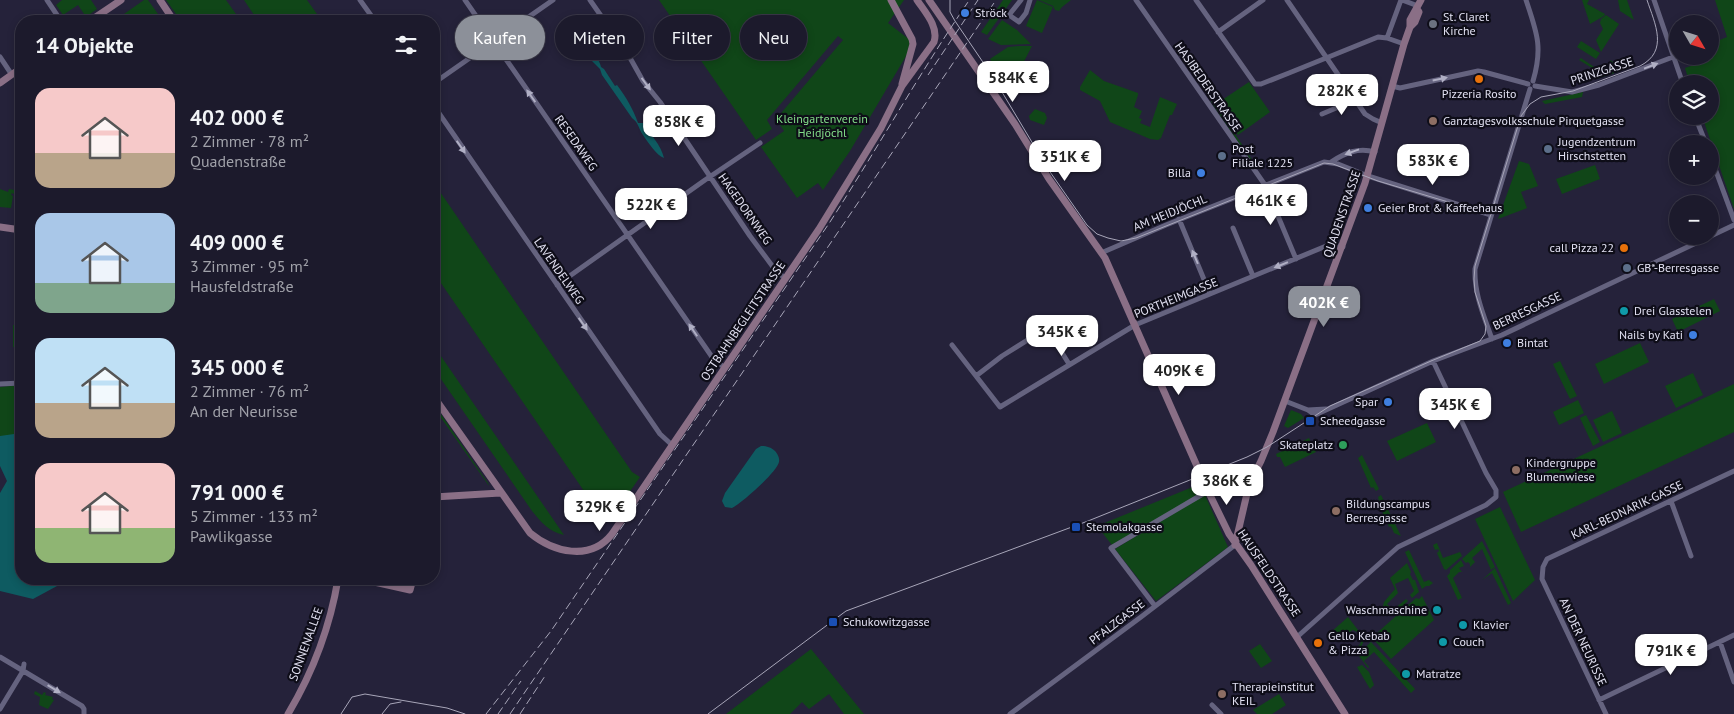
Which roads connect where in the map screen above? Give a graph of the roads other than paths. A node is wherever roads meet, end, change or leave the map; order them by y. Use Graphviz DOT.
graph roads {
  1 [pos="47,0"];
  2 [pos="121,0"];
  3 [pos="160,0"];
  4 [pos="360,0"];
  5 [pos="465,0"];
  6 [pos="553,0"];
  7 [pos="590,0"];
  8 [pos="890,0"];
  9 [pos="917,0"];
  10 [pos="929,0"];
  11 [pos="1020,0"];
  12 [pos="1030,0"];
  13 [pos="1136,0"];
  14 [pos="1196,0"];
  15 [pos="1264,0"];
  16 [pos="1287,0"];
  17 [pos="1402,0"];
  18 [pos="1526,0"];
  19 [pos="1654,0"];
  20 [pos="1419,5"];
  21 [pos="57,15"];
  22 [pos="99,15"];
  23 [pos="170,15"];
  24 [pos="371,15"];
  25 [pos="475,15"];
  26 [pos="532,15"];
  27 [pos="1218,32"];
  28 [pos="1387,38"];
  29 [pos="1404,44"];
  30 [pos="1669,47"];
  31 [pos="1669,57"];
  32 [pos="0,58"];
  33 [pos="1327,58"];
  34 [pos="468,60"];
  35 [pos="506,60"];
  36 [pos="15,73"];
  37 [pos="12,75"];
  38 [pos="440,79"];
  39 [pos="0,83"];
  40 [pos="1532,85"];
  41 [pos="902,86"];
  42 [pos="1392,86"];
  43 [pos="1356,100"];
  44 [pos="1322,114"];
  45 [pos="440,115"];
  46 [pos="1382,123"];
  47 [pos="760,143"];
  48 [pos="1375,152"];
  49 [pos="1331,162"];
  50 [pos="711,176"];
  51 [pos="1368,176"];
  52 [pos="1719,179"];
  53 [pos="1265,185"];
  54 [pos="1491,215"];
  55 [pos="1179,220"];
  56 [pos="1734,220"];
  57 [pos="1734,225"];
  58 [pos="0,227"];
  59 [pos="1233,228"];
  60 [pos="15,229"];
  61 [pos="627,235"];
  62 [pos="1343,247"];
  63 [pos="1101,253"];
  64 [pos="1296,259"];
  65 [pos="1253,276"];
  66 [pos="785,278"];
  67 [pos="556,285"];
  68 [pos="1210,294"];
  69 [pos="1042,319"];
  70 [pos="1135,325"];
  71 [pos="1047,328"];
  72 [pos="1492,338"];
  73 [pos="952,345"];
  74 [pos="1433,362"];
  75 [pos="1070,364"];
  76 [pos="724,367"];
  77 [pos="976,376"];
  78 [pos="15,383"];
  79 [pos="0,384"];
  80 [pos="1285,401"];
  81 [pos="440,406"];
  82 [pos="672,445"];
  83 [pos="1734,471"];
  84 [pos="1208,491"];
  85 [pos="500,493"];
  86 [pos="440,497"];
  87 [pos="1672,501"];
  88 [pos="1235,544"];
  89 [pos="1691,556"];
  90 [pos="1542,579"];
  91 [pos="337,585"];
  92 [pos="388,585"];
  93 [pos="411,585"];
  94 [pos="1155,606"];
  95 [pos="1734,635"];
  96 [pos="1297,637"];
  97 [pos="1720,642"];
  98 [pos="0,657"];
  99 [pos="24,664"];
  100 [pos="23,671"];
  101 [pos="1734,682"];
  102 [pos="1599,700"];
  103 [pos="1212,705"];
  104 [pos="0,709"];
  105 [pos="84,711"];
  106 [pos="288,714"];
  107 [pos="1010,714"];
  108 [pos="1221,714"];
  109 [pos="1345,714"];
  110 [pos="1606,714"];
  1 -- 21 [label="street"];
  2 -- 22 [label="street"];
  3 -- 23 [label="street"];
  4 -- 24 [label="street"];
  5 -- 25 [label="street, RESEDAWEG"];
  6 -- 26 [label="street"];
  7 -- 50 [label="street, HAGEDORNWEG, one-way"];
  8 -- 41 [label="street, OSTBAHNBEGLEITSTRASSE"];
  9 -- 41 [label="street, OSTBAHNBEGLEITSTRASSE"];
  10 -- 63 [label="street, HAUSFELDSTRASSE"];
  11 -- 12 [label="street"];
  13 -- 53 [label="street, HASIBEDERSTRASSE"];
  14 -- 27 [label="street"];
  15 -- 27 [label="street"];
  16 -- 33 [label="street"];
  17 -- 20 [label="street"];
  17 -- 28 [label="street"];
  18 -- 40 [label="street"];
  19 -- 30 [label="street"];
  20 -- 29 [label="street, QUADENSTRASSE"];
  27 -- 33 [label="street"];
  28 -- 29 [label="street"];
  28 -- 33 [label="street"];
  29 -- 42 [label="street, QUADENSTRASSE"];
  40 -- 31 [label="street, PRINZGASSE, one-way"];
  32 -- 37 [label="street"];
  33 -- 43 [label="street"];
  34 -- 38 [label="street"];
  61 -- 35 [label="street, RESEDAWEG, one-way"];
  36 -- 37 [label="street"];
  37 -- 39 [label="street"];
  42 -- 40 [label="street, PRINZGASSE, one-way"];
  40 -- 54 [label="street"];
  41 -- 66 [label="street, OSTBAHNBEGLEITSTRASSE"];
  42 -- 46 [label="street, QUADENSTRASSE"];
  43 -- 44 [label="street"];
  43 -- 46 [label="street"];
  45 -- 67 [label="street, LAVENDELWEG, one-way"];
  46 -- 48 [label="street, QUADENSTRASSE"];
  47 -- 50 [label="street"];
  48 -- 49 [label="street, AM HEIDJÖCHL, one-way"];
  48 -- 51 [label="street, QUADENSTRASSE"];
  49 -- 51 [label="street"];
  49 -- 53 [label="street, AM HEIDJÖCHL"];
  50 -- 61 [label="street"];
  50 -- 66 [label="street, HAGEDORNWEG"];
  51 -- 54 [label="street"];
  51 -- 62 [label="street, QUADENSTRASSE"];
  52 -- 56 [label="street"];
  53 -- 55 [label="street, AM HEIDJÖCHL"];
  53 -- 64 [label="street, HASIBEDERSTRASSE"];
  54 -- 72 [label="street"];
  55 -- 63 [label="street, AM HEIDJÖCHL"];
  68 -- 55 [label="street, one-way"];
  57 -- 72 [label="street, BERRESGASSE"];
  58 -- 60 [label="street"];
  59 -- 65 [label="street"];
  61 -- 67 [label="street"];
  76 -- 61 [label="street, RESEDAWEG, one-way"];
  62 -- 64 [label="street, PORTHEIMGASSE"];
  62 -- 80 [label="street, QUADENSTRASSE"];
  63 -- 70 [label="street, HAUSFELDSTRASSE"];
  64 -- 65 [label="street, PORTHEIMGASSE, one-way"];
  65 -- 68 [label="street, PORTHEIMGASSE"];
  66 -- 76 [label="street, OSTBAHNBEGLEITSTRASSE"];
  67 -- 82 [label="street, LAVENDELWEG, one-way"];
  68 -- 70 [label="street, PORTHEIMGASSE"];
  69 -- 71 [label="street"];
  70 -- 75 [label="street, PORTHEIMGASSE"];
  70 -- 84 [label="street, HAUSFELDSTRASSE"];
  71 -- 75 [label="street"];
  71 -- 77 [label="street"];
  72 -- 74 [label="street, BERRESGASSE"];
  73 -- 77 [label="street"];
  74 -- 80 [label="street, BERRESGASSE"];
  74 -- 96 [label="street"];
  75 -- 77 [label="street, PORTHEIMGASSE"];
  76 -- 82 [label="street, OSTBAHNBEGLEITSTRASSE"];
  78 -- 79 [label="street"];
  80 -- 88 [label="street, QUADENSTRASSE"];
  81 -- 85 [label="street"];
  82 -- 85 [label="street, OSTBAHNBEGLEITSTRASSE"];
  83 -- 87 [label="street, KARL-BEDNARIK-GASSE"];
  84 -- 88 [label="street, HAUSFELDSTRASSE"];
  84 -- 94 [label="street"];
  85 -- 86 [label="street"];
  87 -- 89 [label="street"];
  87 -- 90 [label="street, KARL-BEDNARIK-GASSE"];
  88 -- 94 [label="street, PFALZGASSE"];
  88 -- 96 [label="street, HAUSFELDSTRASSE"];
  90 -- 102 [label="street, AN DER NEURISSE"];
  91 -- 106 [label="street, SONNENALLEE"];
  92 -- 93 [label="street"];
  94 -- 107 [label="street, PFALZGASSE"];
  95 -- 97 [label="street"];
  96 -- 109 [label="street, HAUSFELDSTRASSE"];
  97 -- 101 [label="street"];
  97 -- 102 [label="street"];
  98 -- 100 [label="street"];
  99 -- 100 [label="street"];
  100 -- 104 [label="street"];
  100 -- 105 [label="street, one-way"];
  102 -- 110 [label="street, AN DER NEURISSE"];
  103 -- 108 [label="street"];
}
